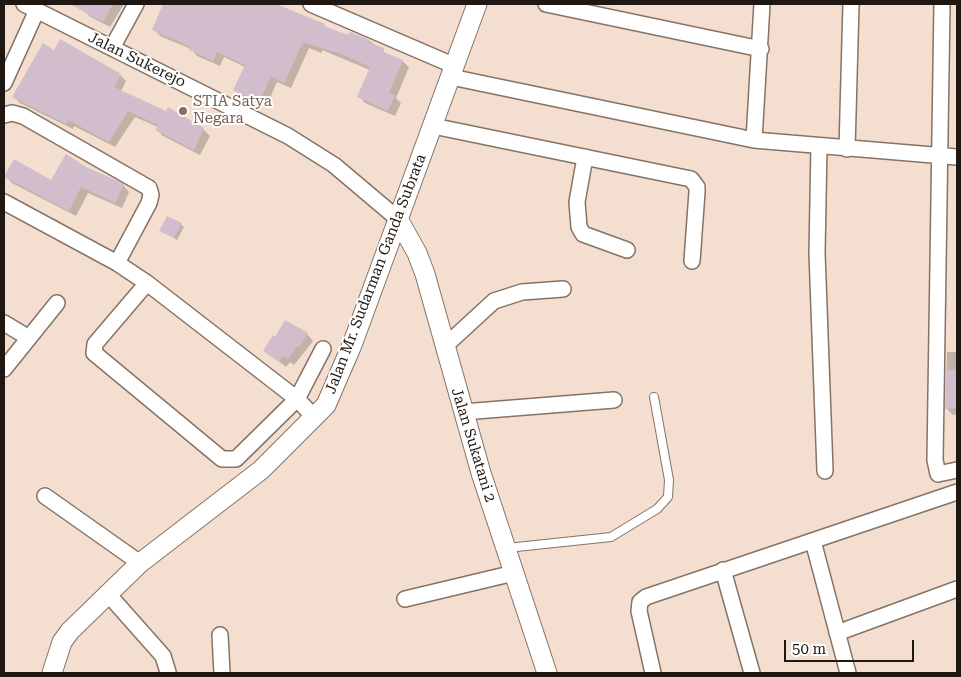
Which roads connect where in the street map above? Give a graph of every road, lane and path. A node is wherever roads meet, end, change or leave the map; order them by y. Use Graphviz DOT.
graph roads {
  1 [pos="136,4"];
  2 [pos="311,4"];
  3 [pos="477,4"];
  4 [pos="546,4"];
  5 [pos="762,4"];
  6 [pos="851,4"];
  7 [pos="942,4"];
  8 [pos="30,7"];
  9 [pos="112,48"];
  10 [pos="761,49"];
  11 [pos="453,72"];
  12 [pos="4,83"];
  13 [pos="4,115"];
  14 [pos="433,126"];
  15 [pos="754,140"];
  16 [pos="819,146"];
  17 [pos="847,149"];
  18 [pos="585,157"];
  19 [pos="938,157"];
  20 [pos="957,157"];
  21 [pos="4,202"];
  22 [pos="398,219"];
  23 [pos="627,250"];
  24 [pos="692,261"];
  25 [pos="117,263"];
  26 [pos="147,283"];
  27 [pos="563,289"];
  28 [pos="57,303"];
  29 [pos="4,323"];
  30 [pos="29,338"];
  31 [pos="444,347"];
  32 [pos="324,349"];
  33 [pos="4,369"];
  34 [pos="654,397"];
  35 [pos="297,399"];
  36 [pos="614,400"];
  37 [pos="463,412"];
  38 [pos="314,418"];
  39 [pos="957,470"];
  40 [pos="825,471"];
  41 [pos="957,492"];
  42 [pos="44,496"];
  43 [pos="813,541"];
  44 [pos="505,548"];
  45 [pos="140,563"];
  46 [pos="723,570"];
  47 [pos="514,573"];
  48 [pos="957,589"];
  49 [pos="108,594"];
  50 [pos="405,599"];
  51 [pos="837,633"];
  52 [pos="220,635"];
  53 [pos="168,672"];
  54 [pos="52,673"];
  55 [pos="222,673"];
  56 [pos="547,673"];
  57 [pos="653,673"];
  58 [pos="752,673"];
  59 [pos="848,673"];
  1 -- 9 [label="street"];
  2 -- 11 [label="street"];
  3 -- 11 [label="street, Jalan Mr. Sudarman Ganda Subrata"];
  4 -- 10 [label="street"];
  5 -- 10 [label="street"];
  6 -- 17 [label="street"];
  7 -- 19 [label="street"];
  8 -- 9 [label="street, Jalan Sukerejo"];
  8 -- 12 [label="street"];
  9 -- 22 [label="street, Jalan Sukerejo"];
  10 -- 15 [label="street"];
  11 -- 14 [label="street, Jalan Mr. Sudarman Ganda Subrata"];
  11 -- 15 [label="street"];
  13 -- 25 [label="street"];
  14 -- 18 [label="street"];
  14 -- 22 [label="street, Jalan Mr. Sudarman Ganda Subrata"];
  15 -- 16 [label="street"];
  16 -- 17 [label="street"];
  16 -- 40 [label="street"];
  17 -- 19 [label="street"];
  18 -- 23 [label="street"];
  18 -- 24 [label="street"];
  19 -- 20 [label="street"];
  19 -- 39 [label="street"];
  21 -- 25 [label="street"];
  22 -- 31 [label="street, Jalan Sukatani 2"];
  22 -- 38 [label="street, Jalan Mr. Sudarman Ganda Subrata"];
  25 -- 26 [label="street"];
  26 -- 35 [label="street"];
  26 -- 35 [label="street"];
  27 -- 31 [label="street"];
  28 -- 30 [label="street"];
  29 -- 30 [label="street"];
  30 -- 33 [label="street"];
  31 -- 37 [label="street, Jalan Sukatani 2"];
  32 -- 35 [label="street"];
  34 -- 44 [label="lane"];
  35 -- 38 [label="street"];
  36 -- 37 [label="street"];
  37 -- 44 [label="street, Jalan Sukatani 2"];
  38 -- 45 [label="street, Jalan Mr. Sudarman Ganda Subrata"];
  41 -- 43 [label="street"];
  42 -- 45 [label="street"];
  43 -- 46 [label="street"];
  43 -- 51 [label="street"];
  44 -- 47 [label="street, Jalan Sukatani 2"];
  45 -- 49 [label="street, Jalan Mr. Sudarman Ganda Subrata"];
  46 -- 57 [label="street"];
  46 -- 58 [label="street"];
  47 -- 50 [label="street"];
  47 -- 56 [label="street, Jalan Sukatani 2"];
  48 -- 51 [label="street"];
  49 -- 53 [label="street"];
  49 -- 54 [label="street, Jalan Mr. Sudarman Ganda Subrata"];
  51 -- 59 [label="street"];
  52 -- 55 [label="street"];
}
